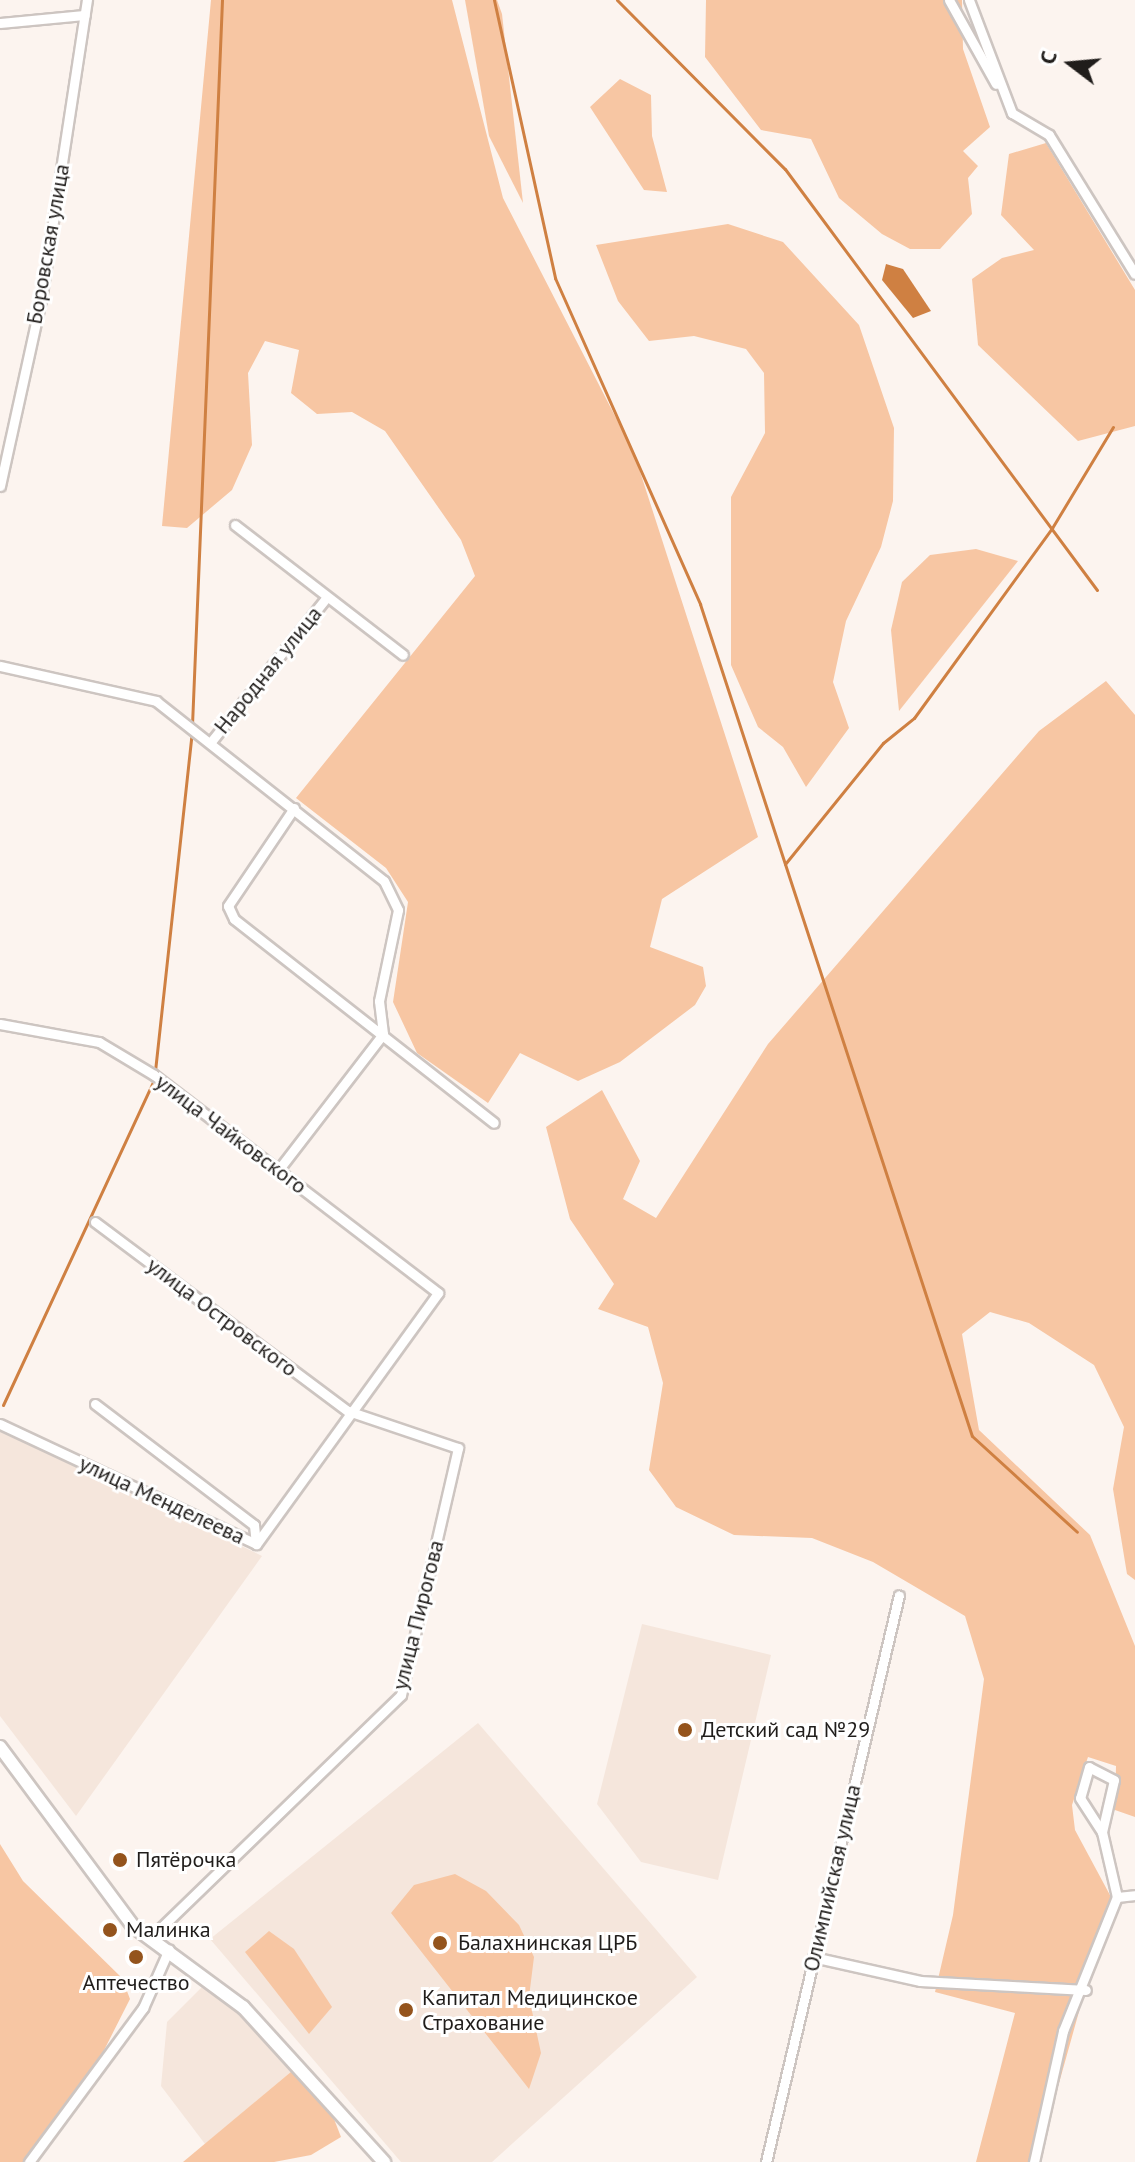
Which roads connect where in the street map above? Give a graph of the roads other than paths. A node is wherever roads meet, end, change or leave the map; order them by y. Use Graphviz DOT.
graph roads {
  1 [pos="87,0"];
  2 [pos="949,0"];
  3 [pos="969,0"];
  4 [pos="85,15"];
  5 [pos="0,23"];
  6 [pos="1012,113"];
  7 [pos="1135,274"];
  8 [pos="0,486"];
  9 [pos="235,525"];
  10 [pos="327,597"];
  11 [pos="403,655"];
  12 [pos="0,666"];
  13 [pos="210,743"];
  14 [pos="294,808"];
  15 [pos="0,1024"];
  16 [pos="383,1034"];
  17 [pos="494,1123"];
  18 [pos="279,1169"];
  19 [pos="95,1222"];
  20 [pos="95,1404"];
  21 [pos="348,1411"];
  22 [pos="0,1424"];
  23 [pos="256,1544"];
  24 [pos="899,1595"];
  25 [pos="0,1747"];
  26 [pos="1102,1832"];
  27 [pos="1135,1895"];
  28 [pos="1117,1897"];
  29 [pos="150,1938"];
  30 [pos="169,1949"];
  31 [pos="813,1957"];
  32 [pos="1086,1990"];
  33 [pos="29,2162"];
  34 [pos="384,2162"];
  35 [pos="766,2162"];
  36 [pos="1034,2162"];
  1 -- 4 [label="street, Боровская улица"];
  2 -- 6 [label="street"];
  3 -- 6 [label="street"];
  4 -- 5 [label="street"];
  4 -- 8 [label="street, Боровская улица"];
  6 -- 7 [label="street"];
  9 -- 10 [label="street, Народная улица"];
  10 -- 11 [label="street, Народная улица"];
  10 -- 13 [label="street, Народная улица"];
  12 -- 13 [label="street, Народная улица"];
  13 -- 14 [label="street, Народная улица"];
  14 -- 16 [label="street, Народная улица"];
  14 -- 16 [label="street"];
  15 -- 18 [label="street, улица Чайковского"];
  16 -- 17 [label="street"];
  16 -- 18 [label="street"];
  18 -- 21 [label="street, улица Чайковского"];
  19 -- 21 [label="street, улица Островского"];
  20 -- 23 [label="street, улица Менделеева"];
  21 -- 23 [label="street"];
  21 -- 29 [label="street, улица Пирогова"];
  22 -- 23 [label="street, улица Менделеева"];
  24 -- 31 [label="street, Олимпийская улица"];
  25 -- 29 [label="street"];
  26 -- 26 [label="street"];
  26 -- 28 [label="street"];
  27 -- 28 [label="street"];
  28 -- 32 [label="street"];
  29 -- 30 [label="street"];
  30 -- 33 [label="street"];
  30 -- 34 [label="street"];
  31 -- 32 [label="street"];
  31 -- 35 [label="street, Олимпийская улица"];
  32 -- 36 [label="street"];
}
